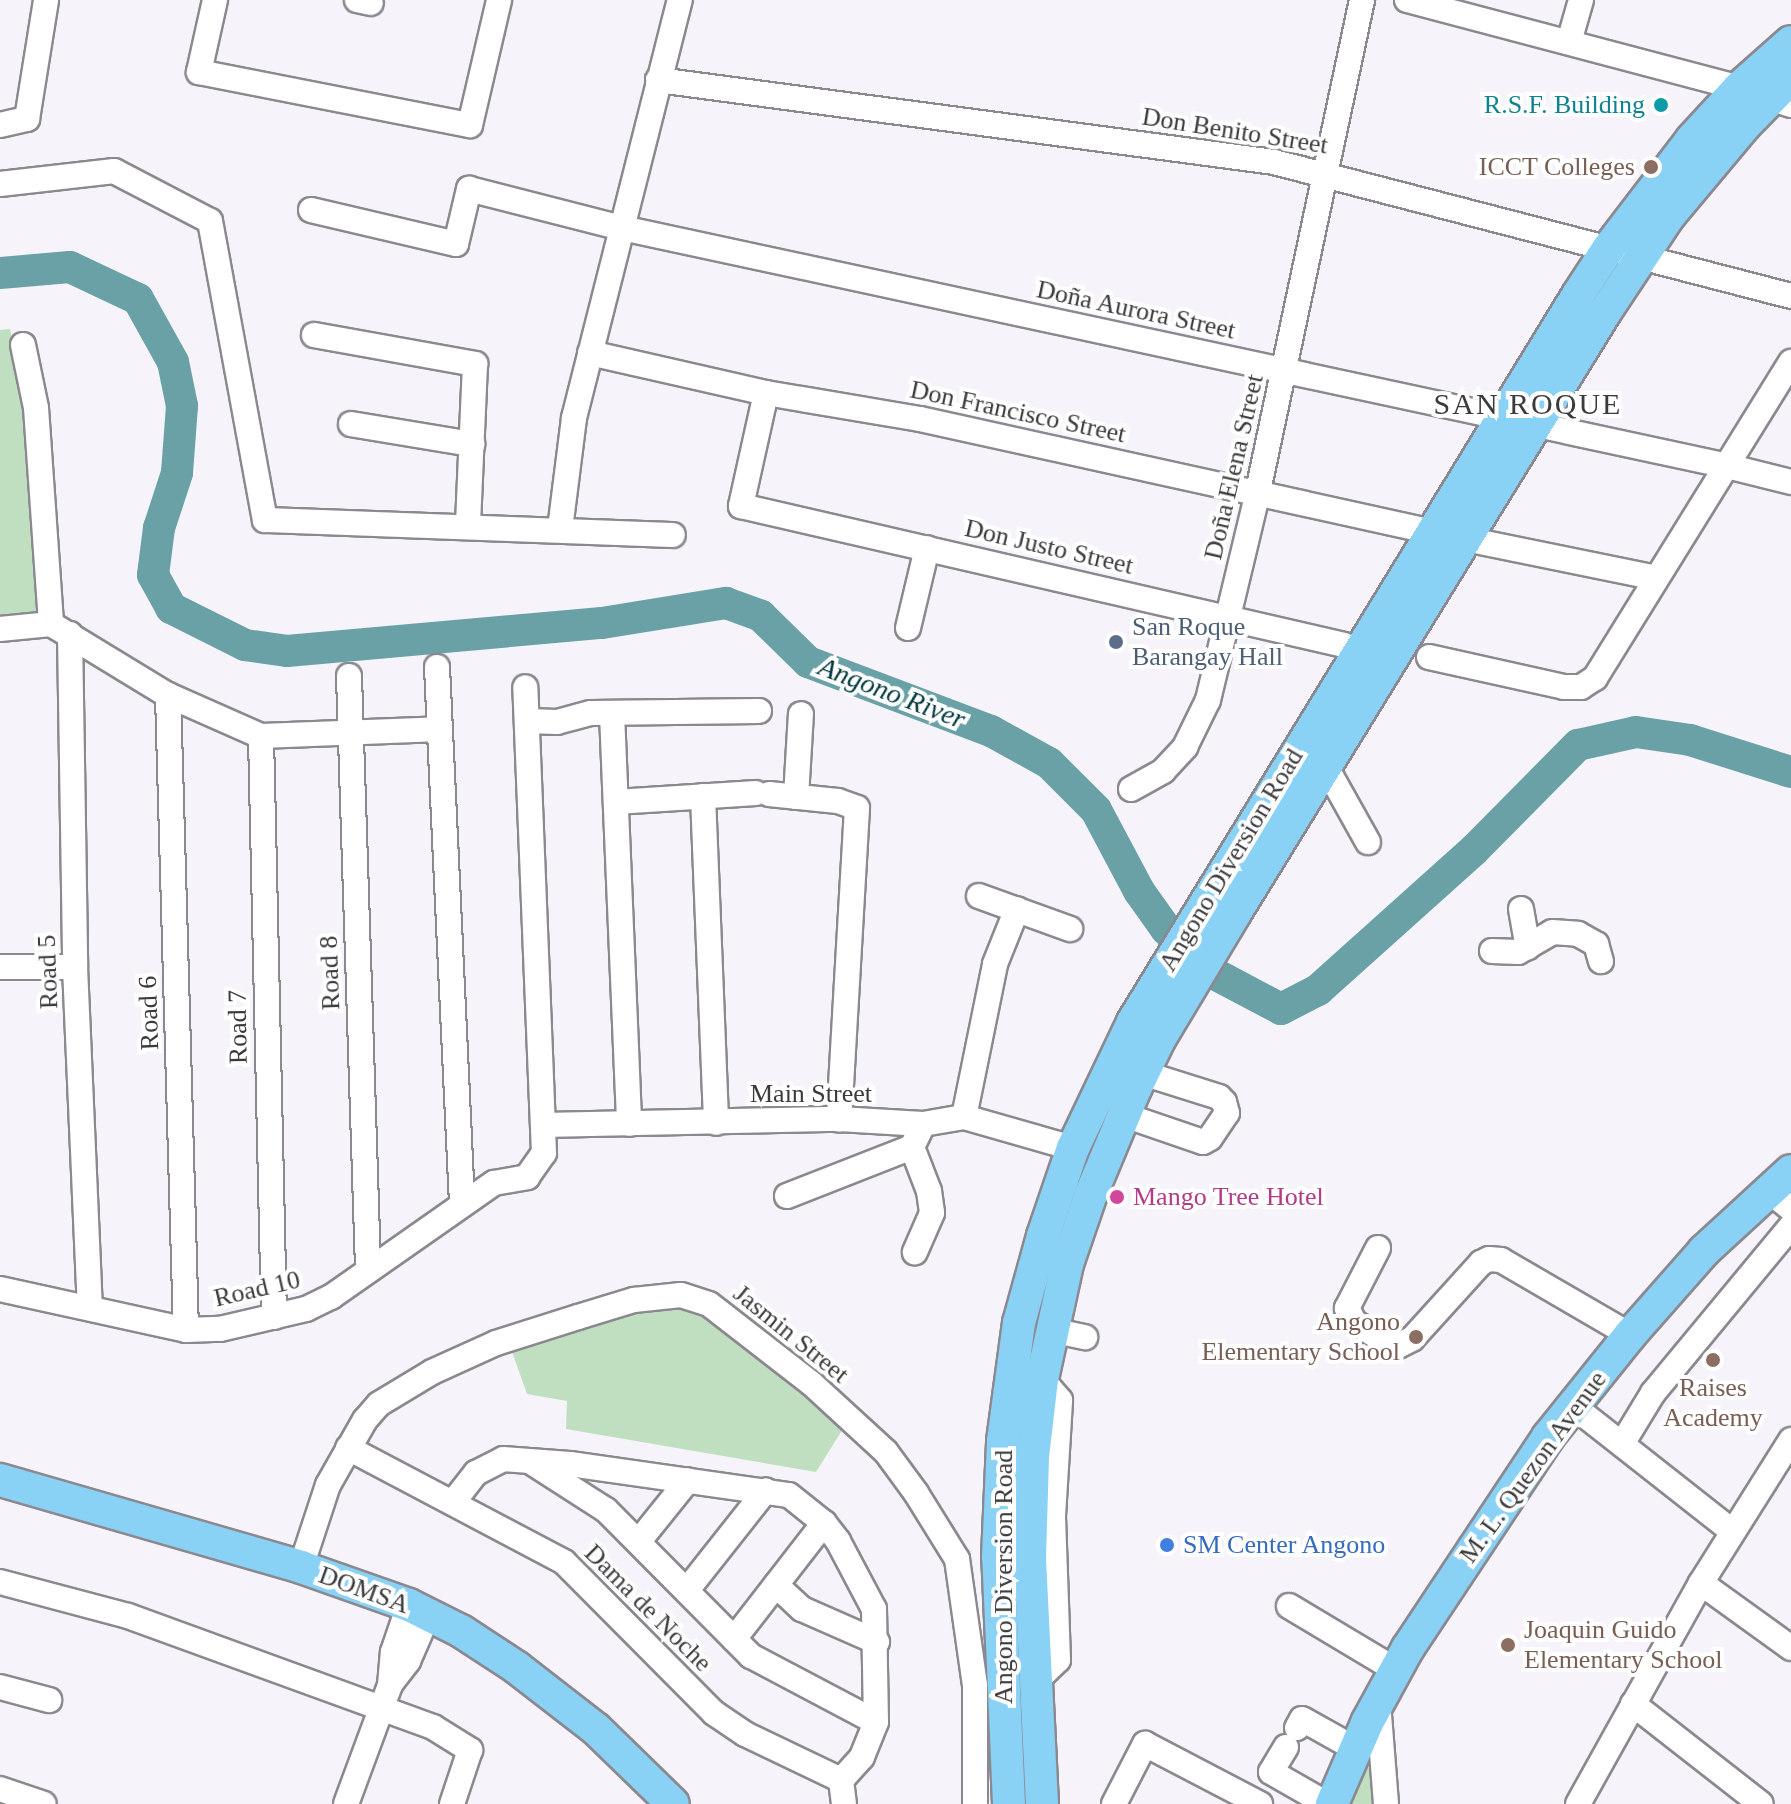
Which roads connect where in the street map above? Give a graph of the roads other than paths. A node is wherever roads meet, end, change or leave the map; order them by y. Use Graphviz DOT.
graph roads {
  1 [pos="46,0"];
  2 [pos="215,0"];
  3 [pos="499,0"];
  4 [pos="680,0"];
  5 [pos="1362,0"];
  6 [pos="1407,0"];
  7 [pos="1581,0"];
  8 [pos="1445,4"];
  9 [pos="1569,42"];
  10 [pos="1791,42"];
  11 [pos="658,80"];
  12 [pos="1739,88"];
  13 [pos="1784,93"];
  14 [pos="0,125"];
  15 [pos="1326,174"];
  16 [pos="0,184"];
  17 [pos="311,210"];
  18 [pos="622,228"];
  19 [pos="1608,249"];
  20 [pos="1640,257"];
  21 [pos="1791,296"];
  22 [pos="314,335"];
  23 [pos="23,345"];
  24 [pos="590,353"];
  25 [pos="1791,362"];
  26 [pos="1284,371"];
  27 [pos="766,393"];
  28 [pos="1518,423"];
  29 [pos="351,424"];
  30 [pos="472,444"];
  31 [pos="1727,466"];
  32 [pos="1791,482"];
  33 [pos="1258,491"];
  34 [pos="468,526"];
  35 [pos="560,529"];
  36 [pos="1433,532"];
  37 [pos="673,535"];
  38 [pos="1465,539"];
  39 [pos="927,548"];
  40 [pos="1656,578"];
  41 [pos="1228,617"];
  42 [pos="908,628"];
  43 [pos="0,629"];
  44 [pos="61,629"];
  45 [pos="1344,645"];
  46 [pos="1429,657"];
  47 [pos="437,667"];
  48 [pos="349,676"];
  49 [pos="525,687"];
  50 [pos="168,695"];
  51 [pos="759,711"];
  52 [pos="612,714"];
  53 [pos="801,714"];
  54 [pos="527,721"];
  55 [pos="440,729"];
  56 [pos="350,732"];
  57 [pos="261,736"];
  58 [pos="1326,767"];
  59 [pos="1131,789"];
  60 [pos="703,796"];
  61 [pos="796,797"];
  62 [pos="616,802"];
  63 [pos="1368,842"];
  64 [pos="979,896"];
  65 [pos="1221,905"];
  66 [pos="1017,909"];
  67 [pos="1521,909"];
  68 [pos="1070,929"];
  69 [pos="1528,947"];
  70 [pos="1492,951"];
  71 [pos="1601,961"];
  72 [pos="0,967"];
  73 [pos="75,967"];
  74 [pos="1146,1030"];
  75 [pos="1143,1073"];
  76 [pos="1124,1115"];
  77 [pos="964,1117"];
  78 [pos="839,1119"];
  79 [pos="716,1123"];
  80 [pos="629,1124"];
  81 [pos="923,1124"];
  82 [pos="543,1125"];
  83 [pos="912,1147"];
  84 [pos="1073,1148"];
  85 [pos="1104,1160"];
  86 [pos="1784,1191"];
  87 [pos="787,1196"];
  88 [pos="462,1204"];
  89 [pos="1791,1226"];
  90 [pos="1378,1248"];
  91 [pos="915,1252"];
  92 [pos="368,1269"];
  93 [pos="0,1289"];
  94 [pos="90,1308"];
  95 [pos="274,1317"];
  96 [pos="1019,1323"];
  97 [pos="186,1330"];
  98 [pos="1051,1330"];
  99 [pos="1630,1335"];
  100 [pos="1085,1337"];
  101 [pos="1576,1403"];
  102 [pos="1624,1440"];
  103 [pos="1791,1440"];
  104 [pos="348,1448"];
  105 [pos="529,1460"];
  106 [pos="0,1480"];
  107 [pos="688,1480"];
  108 [pos="766,1490"];
  109 [pos="454,1501"];
  110 [pos="824,1523"];
  111 [pos="1735,1527"];
  112 [pos="639,1541"];
  113 [pos="301,1567"];
  114 [pos="0,1582"];
  115 [pos="1701,1583"];
  116 [pos="776,1585"];
  117 [pos="687,1590"];
  118 [pos="1289,1606"];
  119 [pos="418,1610"];
  120 [pos="734,1639"];
  121 [pos="877,1642"];
  122 [pos="1791,1648"];
  123 [pos="1396,1670"];
  124 [pos="0,1687"];
  125 [pos="386,1696"];
  126 [pos="49,1700"];
  127 [pos="1378,1702"];
  128 [pos="1633,1704"];
  129 [pos="876,1722"];
  130 [pos="1356,1749"];
  131 [pos="0,1789"];
  132 [pos="842,1792"];
  133 [pos="44,1804"];
  134 [pos="346,1804"];
  135 [pos="452,1804"];
  136 [pos="673,1804"];
  137 [pos="975,1804"];
  138 [pos="1009,1804"];
  139 [pos="1042,1804"];
  140 [pos="1114,1804"];
  141 [pos="1260,1804"];
  142 [pos="1329,1804"];
  143 [pos="1386,1804"];
  144 [pos="1578,1804"];
  145 [pos="1761,1804"];
  1 -- 14 [label="street"];
  2 -- 3 [label="street"];
  4 -- 11 [label="street"];
  5 -- 15 [label="street, Doña Elena Street"];
  6 -- 8 [label="street"];
  7 -- 9 [label="street"];
  8 -- 9 [label="street"];
  9 -- 12 [label="street"];
  10 -- 12 [label="main road, Angono Diversion Road"];
  11 -- 15 [label="street, Don Benito Street"];
  11 -- 18 [label="street"];
  12 -- 13 [label="street"];
  12 -- 19 [label="main road, Angono Diversion Road"];
  13 -- 20 [label="main road, Angono Diversion Road"];
  15 -- 19 [label="street, Don Benito Street"];
  15 -- 26 [label="street, Doña Elena Street"];
  16 -- 34 [label="street"];
  17 -- 18 [label="street, Doña Aurora Street"];
  18 -- 24 [label="street"];
  18 -- 26 [label="street, Doña Aurora Street"];
  19 -- 20 [label="street, Don Benito Street"];
  19 -- 28 [label="main road, Angono Diversion Road"];
  20 -- 21 [label="street, Don Benito Street"];
  20 -- 28 [label="main road, Angono Diversion Road"];
  22 -- 30 [label="street"];
  23 -- 44 [label="street, Road 5"];
  24 -- 27 [label="street, Don Francisco Street"];
  24 -- 35 [label="street"];
  25 -- 31 [label="street"];
  26 -- 28 [label="street, Doña Aurora Street"];
  26 -- 33 [label="street, Doña Elena Street"];
  27 -- 33 [label="street, Don Francisco Street"];
  27 -- 39 [label="street, Don Justo Street"];
  28 -- 31 [label="street, Doña Aurora Street"];
  28 -- 36 [label="main road, Angono Diversion Road"];
  28 -- 38 [label="main road, Angono Diversion Road"];
  29 -- 30 [label="street"];
  30 -- 34 [label="street"];
  31 -- 32 [label="street, Doña Aurora Street"];
  31 -- 40 [label="street"];
  33 -- 36 [label="street, Don Francisco Street"];
  33 -- 41 [label="street, Doña Elena Street"];
  34 -- 35 [label="street"];
  35 -- 37 [label="street"];
  36 -- 65 [label="main road, Angono Diversion Road"];
  38 -- 40 [label="street"];
  38 -- 58 [label="main road, Angono Diversion Road"];
  39 -- 41 [label="street, Don Justo Street"];
  39 -- 42 [label="street"];
  40 -- 46 [label="street"];
  41 -- 45 [label="street, Don Justo Street"];
  41 -- 59 [label="street, Doña Elena Street"];
  43 -- 44 [label="street"];
  44 -- 50 [label="street"];
  44 -- 73 [label="street, Road 5"];
  47 -- 55 [label="street"];
  48 -- 56 [label="street, Road 8"];
  49 -- 54 [label="street"];
  50 -- 57 [label="street"];
  50 -- 97 [label="street, Road 6"];
  51 -- 52 [label="street"];
  52 -- 54 [label="street"];
  52 -- 62 [label="street"];
  53 -- 61 [label="street"];
  54 -- 82 [label="street"];
  55 -- 56 [label="street"];
  55 -- 88 [label="street"];
  56 -- 57 [label="street"];
  56 -- 92 [label="street, Road 8"];
  57 -- 95 [label="street, Road 7"];
  58 -- 63 [label="street"];
  58 -- 65 [label="main road, Angono Diversion Road"];
  60 -- 61 [label="street"];
  60 -- 62 [label="street"];
  60 -- 79 [label="street"];
  61 -- 78 [label="street"];
  62 -- 80 [label="street"];
  64 -- 66 [label="street"];
  65 -- 74 [label="main road, Angono Diversion Road"];
  66 -- 68 [label="street"];
  66 -- 77 [label="street"];
  67 -- 69 [label="street"];
  69 -- 70 [label="street"];
  69 -- 71 [label="street"];
  72 -- 73 [label="street"];
  73 -- 94 [label="street, Road 5"];
  74 -- 75 [label="main road, Angono Diversion Road"];
  74 -- 84 [label="main road, Angono Diversion Road"];
  75 -- 76 [label="main road, Angono Diversion Road"];
  75 -- 76 [label="street"];
  76 -- 85 [label="main road, Angono Diversion Road"];
  77 -- 81 [label="street, Main Street"];
  77 -- 84 [label="street, Main Street"];
  78 -- 79 [label="street, Main Street"];
  78 -- 81 [label="street, Main Street"];
  79 -- 80 [label="street, Main Street"];
  80 -- 82 [label="street, Main Street"];
  81 -- 83 [label="street"];
  82 -- 88 [label="street, Road 10"];
  83 -- 87 [label="street"];
  83 -- 91 [label="street"];
  84 -- 85 [label="main road"];
  84 -- 96 [label="main road, Angono Diversion Road"];
  85 -- 98 [label="main road, Angono Diversion Road"];
  86 -- 99 [label="main road, M. L. Quezon Avenue"];
  88 -- 92 [label="street, Road 10"];
  89 -- 102 [label="street"];
  90 -- 99 [label="street"];
  92 -- 95 [label="street, Road 10"];
  93 -- 94 [label="street, Road 10"];
  94 -- 97 [label="street, Road 10"];
  95 -- 97 [label="street, Road 10"];
  96 -- 98 [label="main road"];
  96 -- 138 [label="main road, Angono Diversion Road"];
  98 -- 100 [label="street"];
  98 -- 139 [label="main road, Angono Diversion Road"];
  99 -- 101 [label="main road, M. L. Quezon Avenue"];
  101 -- 102 [label="street"];
  101 -- 123 [label="main road, M. L. Quezon Avenue"];
  102 -- 111 [label="street"];
  103 -- 111 [label="street"];
  104 -- 109 [label="street, Dama de Noche"];
  104 -- 113 [label="street, Jasmin Street"];
  104 -- 137 [label="street, Jasmin Street"];
  105 -- 107 [label="street"];
  105 -- 109 [label="street"];
  105 -- 112 [label="street"];
  106 -- 113 [label="main road, DOMSA"];
  107 -- 108 [label="street"];
  107 -- 112 [label="street"];
  108 -- 110 [label="street"];
  108 -- 117 [label="street"];
  109 -- 132 [label="street, Dama de Noche"];
  110 -- 116 [label="street"];
  110 -- 121 [label="street"];
  111 -- 115 [label="street"];
  112 -- 117 [label="street"];
  113 -- 119 [label="main road, DOMSA"];
  114 -- 125 [label="street"];
  115 -- 122 [label="street"];
  115 -- 128 [label="street"];
  116 -- 120 [label="street"];
  116 -- 121 [label="street"];
  117 -- 120 [label="street"];
  118 -- 123 [label="street"];
  119 -- 125 [label="street"];
  119 -- 136 [label="main road, DOMSA"];
  120 -- 129 [label="street"];
  121 -- 129 [label="street"];
  123 -- 127 [label="main road, M. L. Quezon Avenue"];
  124 -- 126 [label="street"];
  125 -- 134 [label="street"];
  125 -- 135 [label="street"];
  127 -- 130 [label="main road, M. L. Quezon Avenue"];
  127 -- 143 [label="street"];
  128 -- 144 [label="street"];
  128 -- 145 [label="street"];
  129 -- 132 [label="street"];
  130 -- 142 [label="main road, M. L. Quezon Avenue"];
  130 -- 142 [label="street"];
  131 -- 133 [label="street"];
  140 -- 141 [label="street"];
}
